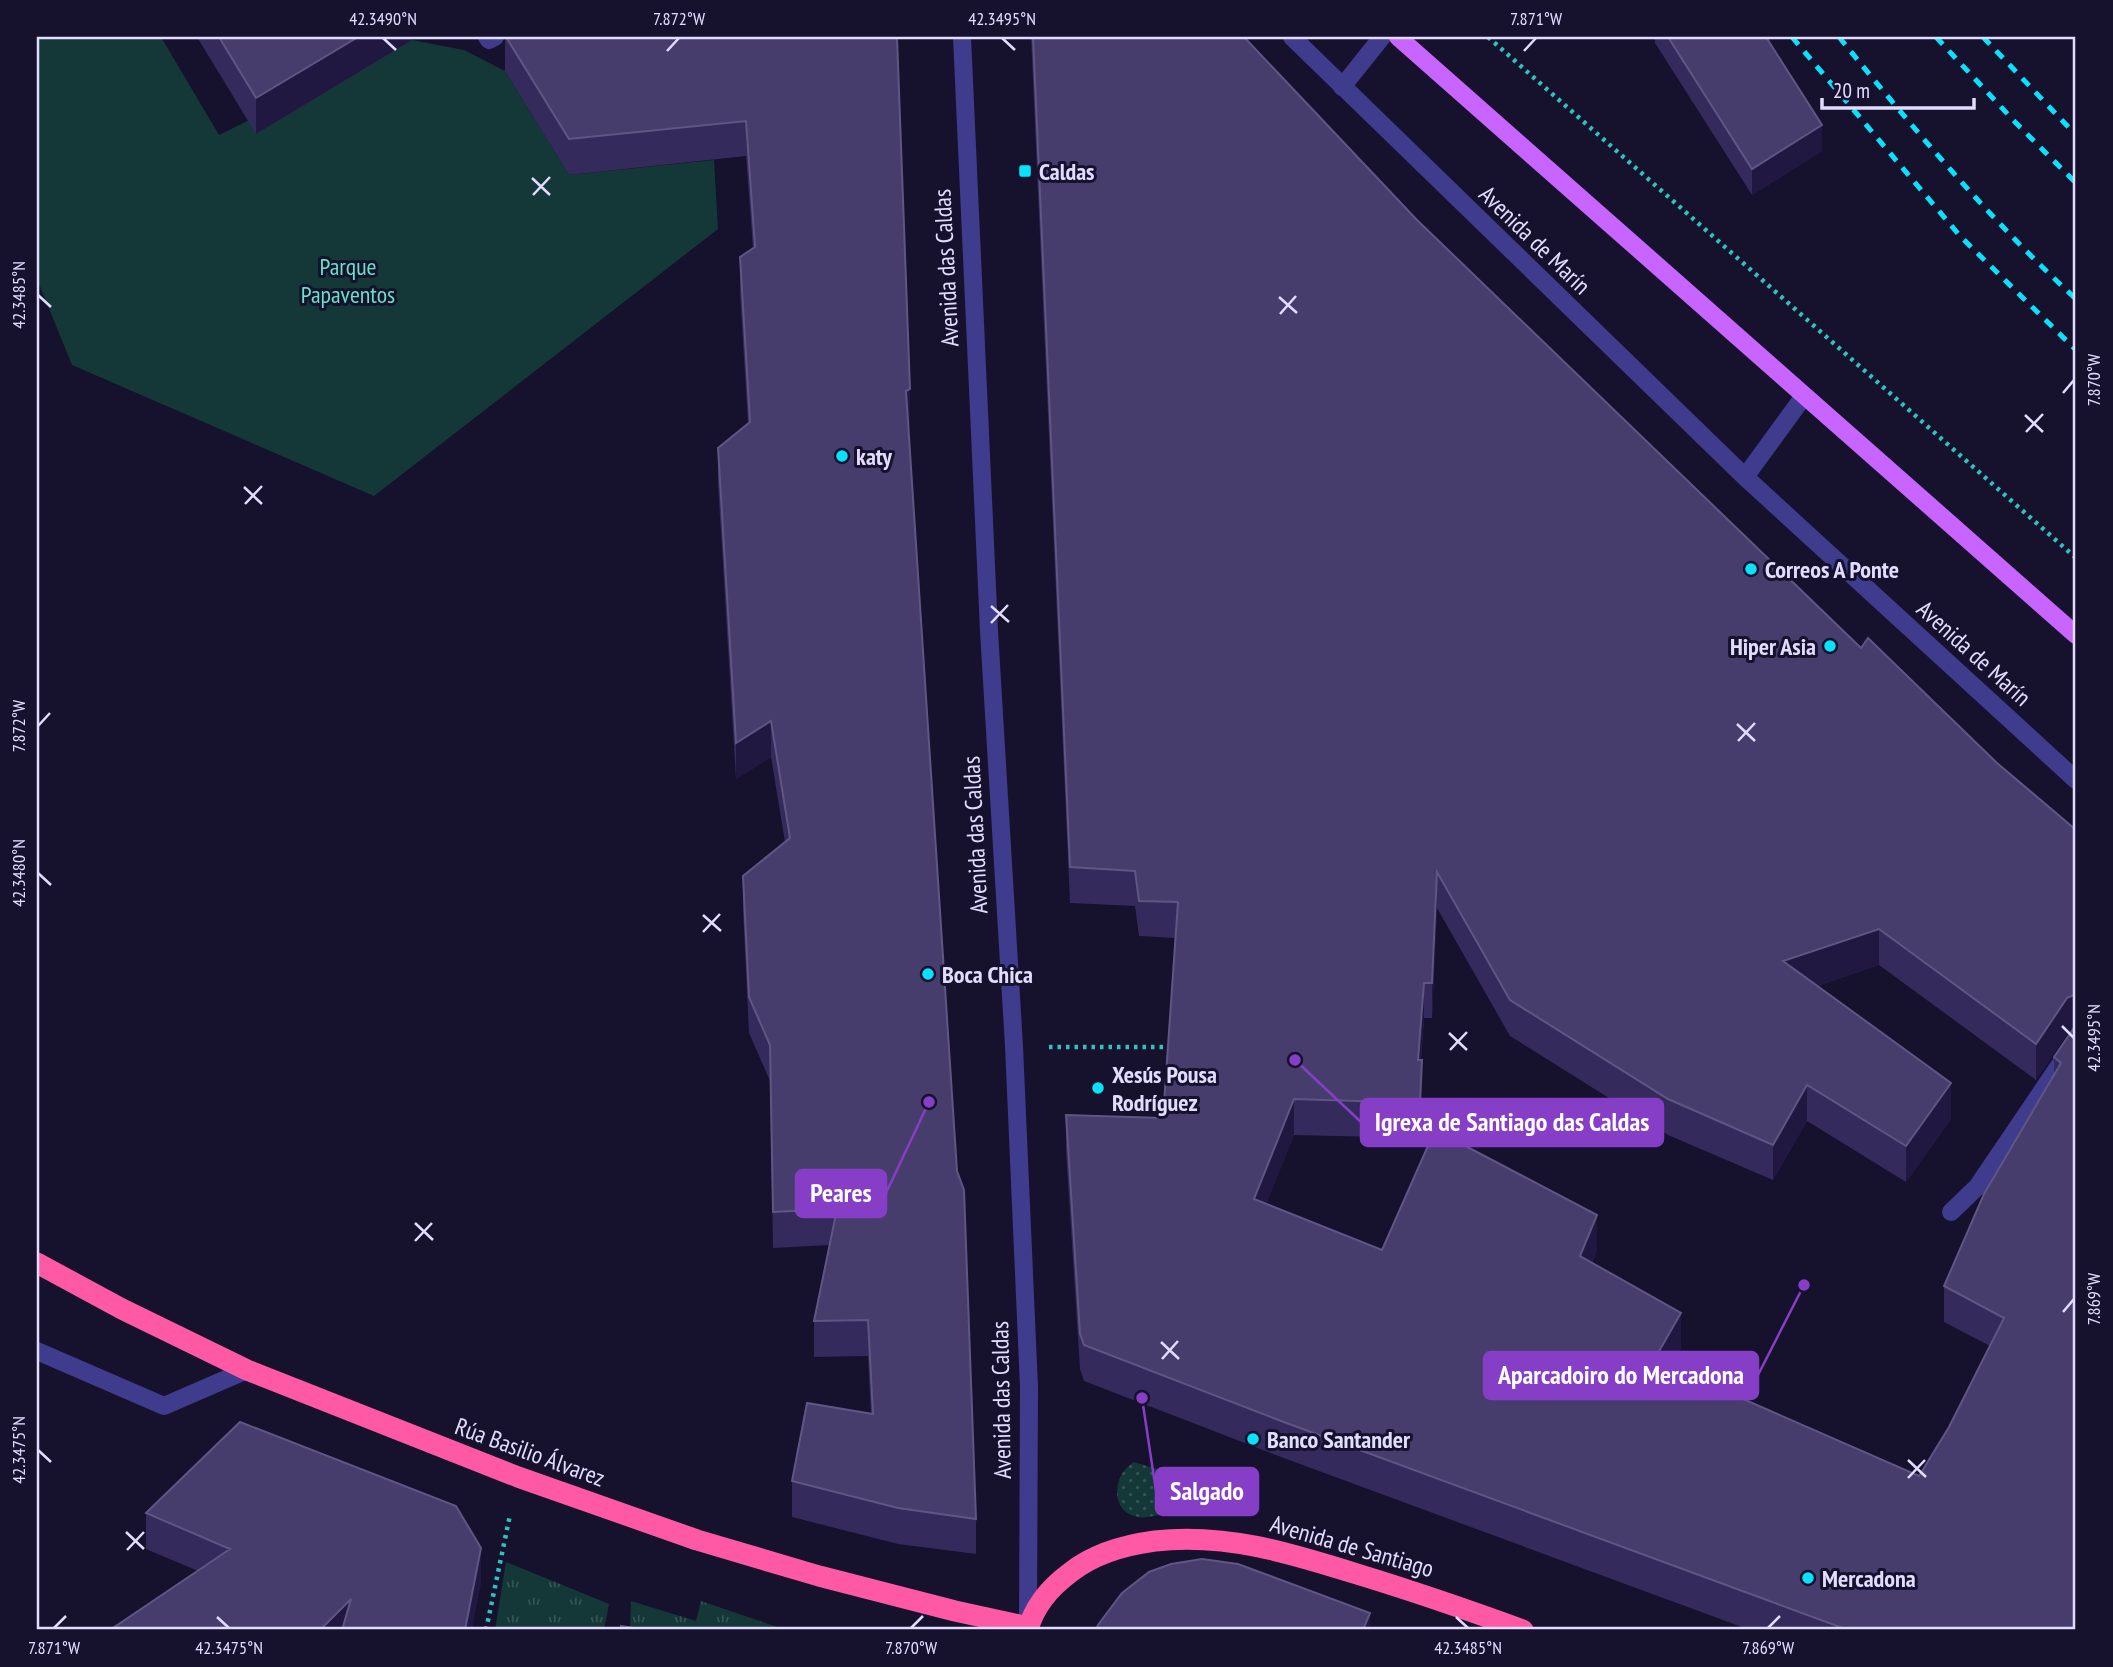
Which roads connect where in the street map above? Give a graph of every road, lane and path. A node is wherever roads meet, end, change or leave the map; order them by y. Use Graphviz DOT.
graph roads {
  1 [pos="962,37"];
  2 [pos="1292,37"];
  3 [pos="1381,37"];
  4 [pos="1398,37"];
  5 [pos="1488,37"];
  6 [pos="1342,87"];
  7 [pos="1804,396"];
  8 [pos="1745,477"];
  9 [pos="2076,558"];
  10 [pos="2076,635"];
  11 [pos="2076,780"];
  12 [pos="2076,1041"];
  13 [pos="1171,1047"];
  14 [pos="1065,1048"];
  15 [pos="1951,1212"];
  16 [pos="37,1263"];
  17 [pos="37,1351"];
  18 [pos="247,1370"];
  19 [pos="519,1478"];
  20 [pos="1028,1629"];
  21 [pos="486,1630"];
  22 [pos="1523,1630"];
  1 -- 20 [label="street, Avenida das Caldas"];
  2 -- 6 [label="street, Avenida de Marín"];
  3 -- 6 [label="street"];
  4 -- 7 [label="main road"];
  5 -- 9 [label="path"];
  6 -- 8 [label="street, Avenida de Marín"];
  7 -- 8 [label="street"];
  7 -- 10 [label="main road"];
  8 -- 11 [label="street, Avenida de Marín"];
  12 -- 15 [label="street"];
  13 -- 14 [label="path"];
  16 -- 18 [label="highway, Rúa Basilio Álvarez"];
  17 -- 18 [label="street"];
  18 -- 19 [label="highway, Rúa Basilio Álvarez"];
  19 -- 20 [label="highway, Rúa Basilio Álvarez"];
  19 -- 21 [label="path"];
  20 -- 22 [label="highway, Avenida de Santiago"];
}
